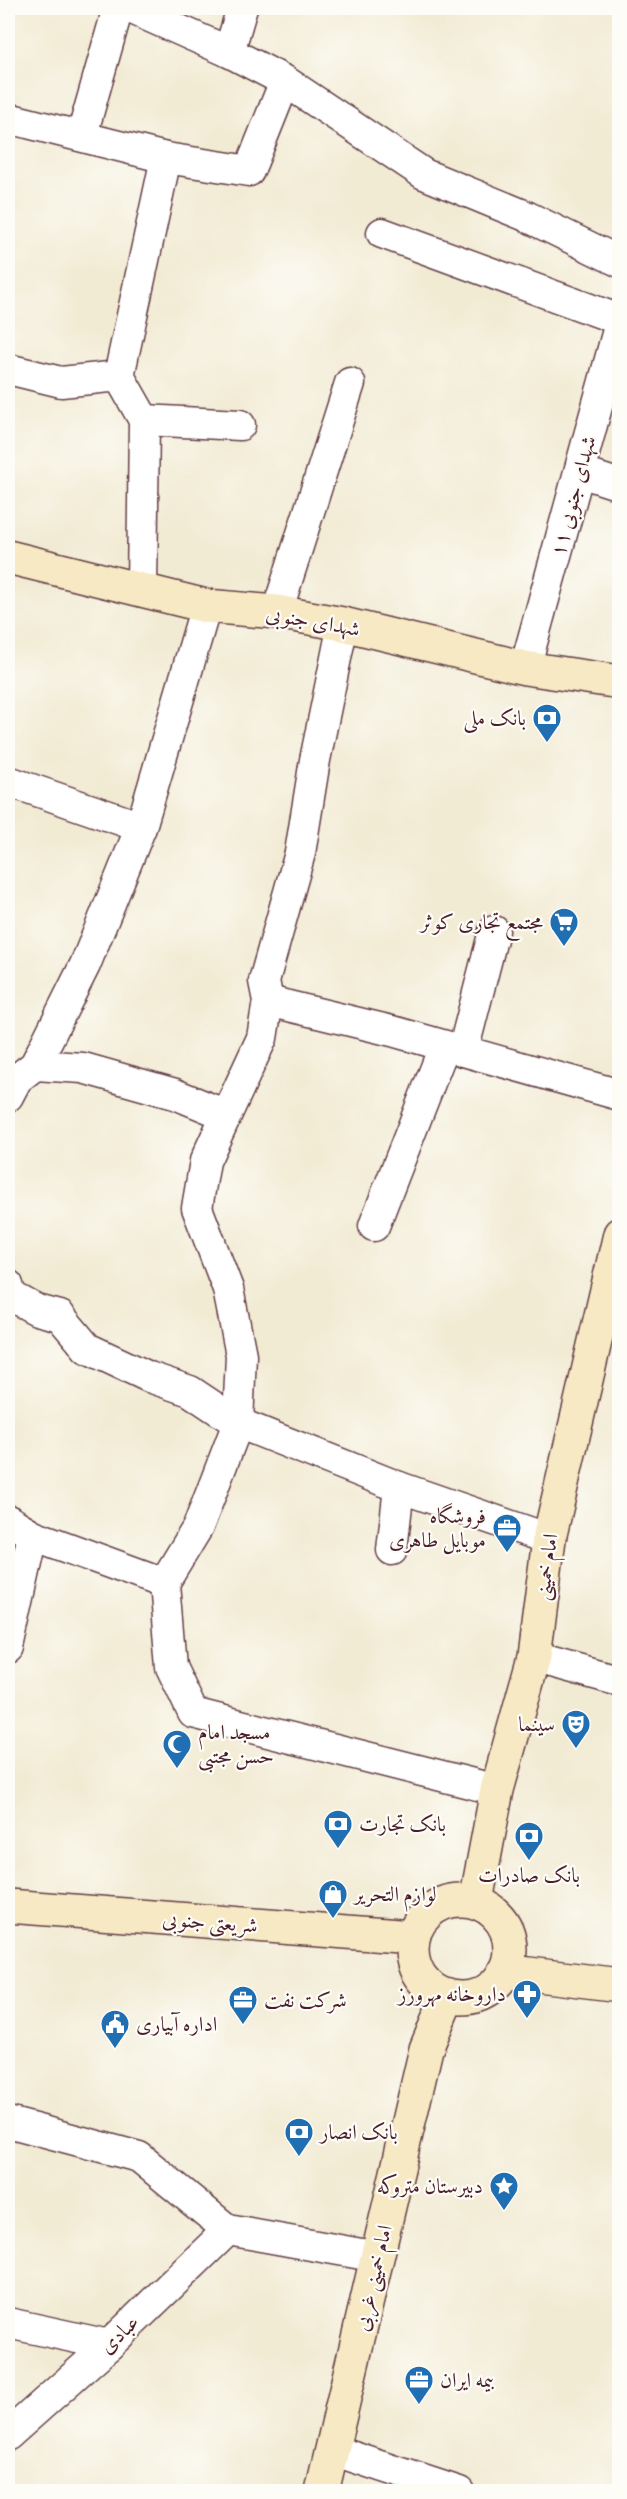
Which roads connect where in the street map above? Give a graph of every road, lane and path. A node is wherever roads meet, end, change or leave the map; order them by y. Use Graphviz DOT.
graph roads {
  1 [pos="118,8"];
  2 [pos="130,8"];
  3 [pos="242,8"];
  4 [pos="229,52"];
  5 [pos="285,81"];
  6 [pos="8,118"];
  7 [pos="82,135"];
  8 [pos="166,158"];
  9 [pos="382,233"];
  10 [pos="620,262"];
  11 [pos="620,321"];
  12 [pos="8,369"];
  13 [pos="119,376"];
  14 [pos="350,383"];
  15 [pos="144,420"];
  16 [pos="240,425"];
  17 [pos="579,472"];
  18 [pos="620,485"];
  19 [pos="8,557"];
  20 [pos="142,591"];
  21 [pos="206,606"];
  22 [pos="277,612"];
  23 [pos="343,624"];
  24 [pos="525,668"];
  25 [pos="620,682"];
  26 [pos="8,781"];
  27 [pos="141,827"];
  28 [pos="494,930"];
  29 [pos="268,1001"];
  30 [pos="453,1049"];
  31 [pos="35,1065"];
  32 [pos="620,1095"];
  33 [pos="8,1096"];
  34 [pos="226,1115"];
  35 [pos="374,1226"];
  36 [pos="620,1234"];
  37 [pos="8,1285"];
  38 [pos="238,1423"];
  39 [pos="399,1487"];
  40 [pos="8,1520"];
  41 [pos="33,1536"];
  42 [pos="549,1539"];
  43 [pos="392,1550"];
  44 [pos="164,1583"];
  45 [pos="8,1648"];
  46 [pos="534,1657"];
  47 [pos="620,1681"];
  48 [pos="497,1790"];
  49 [pos="476,1901"];
  50 [pos="8,1906"];
  51 [pos="412,1937"];
  52 [pos="504,1971"];
  53 [pos="620,1985"];
  54 [pos="448,1996"];
  55 [pos="8,2122"];
  56 [pos="228,2230"];
  57 [pos="378,2257"];
  58 [pos="8,2323"];
  59 [pos="109,2345"];
  60 [pos="8,2435"];
  61 [pos="332,2450"];
  62 [pos="447,2490"];
  63 [pos="322,2492"];
  1 -- 7 [label="street"];
  2 -- 4 [label="street"];
  3 -- 4 [label="street"];
  4 -- 5 [label="street"];
  5 -- 8 [label="street"];
  5 -- 10 [label="street"];
  6 -- 7 [label="street"];
  7 -- 8 [label="street"];
  8 -- 13 [label="street"];
  9 -- 11 [label="street"];
  11 -- 17 [label="street, ۱۱ شهدای جنوبی"];
  12 -- 13 [label="street"];
  13 -- 15 [label="street"];
  14 -- 22 [label="street"];
  15 -- 16 [label="street"];
  15 -- 20 [label="street"];
  17 -- 18 [label="street"];
  17 -- 24 [label="street, ۱۱ شهدای جنوبی"];
  19 -- 20 [label="main road, شهدای جنوبی"];
  20 -- 21 [label="main road, شهدای جنوبی"];
  21 -- 22 [label="main road, شهدای جنوبی"];
  21 -- 27 [label="street"];
  22 -- 23 [label="main road, شهدای جنوبی"];
  23 -- 24 [label="main road, شهدای جنوبی"];
  23 -- 29 [label="street"];
  24 -- 25 [label="main road, شهدای جنوبی"];
  26 -- 27 [label="street"];
  27 -- 31 [label="street"];
  28 -- 30 [label="street"];
  29 -- 30 [label="street"];
  29 -- 34 [label="street"];
  30 -- 32 [label="street"];
  30 -- 35 [label="street"];
  31 -- 33 [label="street"];
  31 -- 34 [label="street"];
  34 -- 38 [label="street"];
  36 -- 42 [label="main road, امام خمینی"];
  37 -- 38 [label="street"];
  38 -- 39 [label="street"];
  38 -- 44 [label="street"];
  39 -- 42 [label="street"];
  39 -- 43 [label="street"];
  40 -- 41 [label="street"];
  41 -- 44 [label="street"];
  41 -- 45 [label="street"];
  42 -- 46 [label="main road, امام خمینی"];
  44 -- 48 [label="street"];
  46 -- 47 [label="street"];
  46 -- 48 [label="main road, امام خمینی"];
  48 -- 49 [label="main road, امام خمینی"];
  49 -- 51 [label="main road"];
  49 -- 52 [label="main road"];
  50 -- 51 [label="main road, شریعتی جنوبی"];
  51 -- 54 [label="main road"];
  52 -- 53 [label="main road"];
  52 -- 54 [label="main road"];
  54 -- 57 [label="main road, امام خمینی غربی"];
  55 -- 56 [label="street"];
  56 -- 57 [label="street"];
  56 -- 59 [label="street, عبادی"];
  57 -- 61 [label="main road, امام خمینی غربی"];
  58 -- 59 [label="street"];
  59 -- 60 [label="street, عبادی"];
  61 -- 62 [label="street"];
  61 -- 63 [label="main road, امام خمینی غربی"];
}
